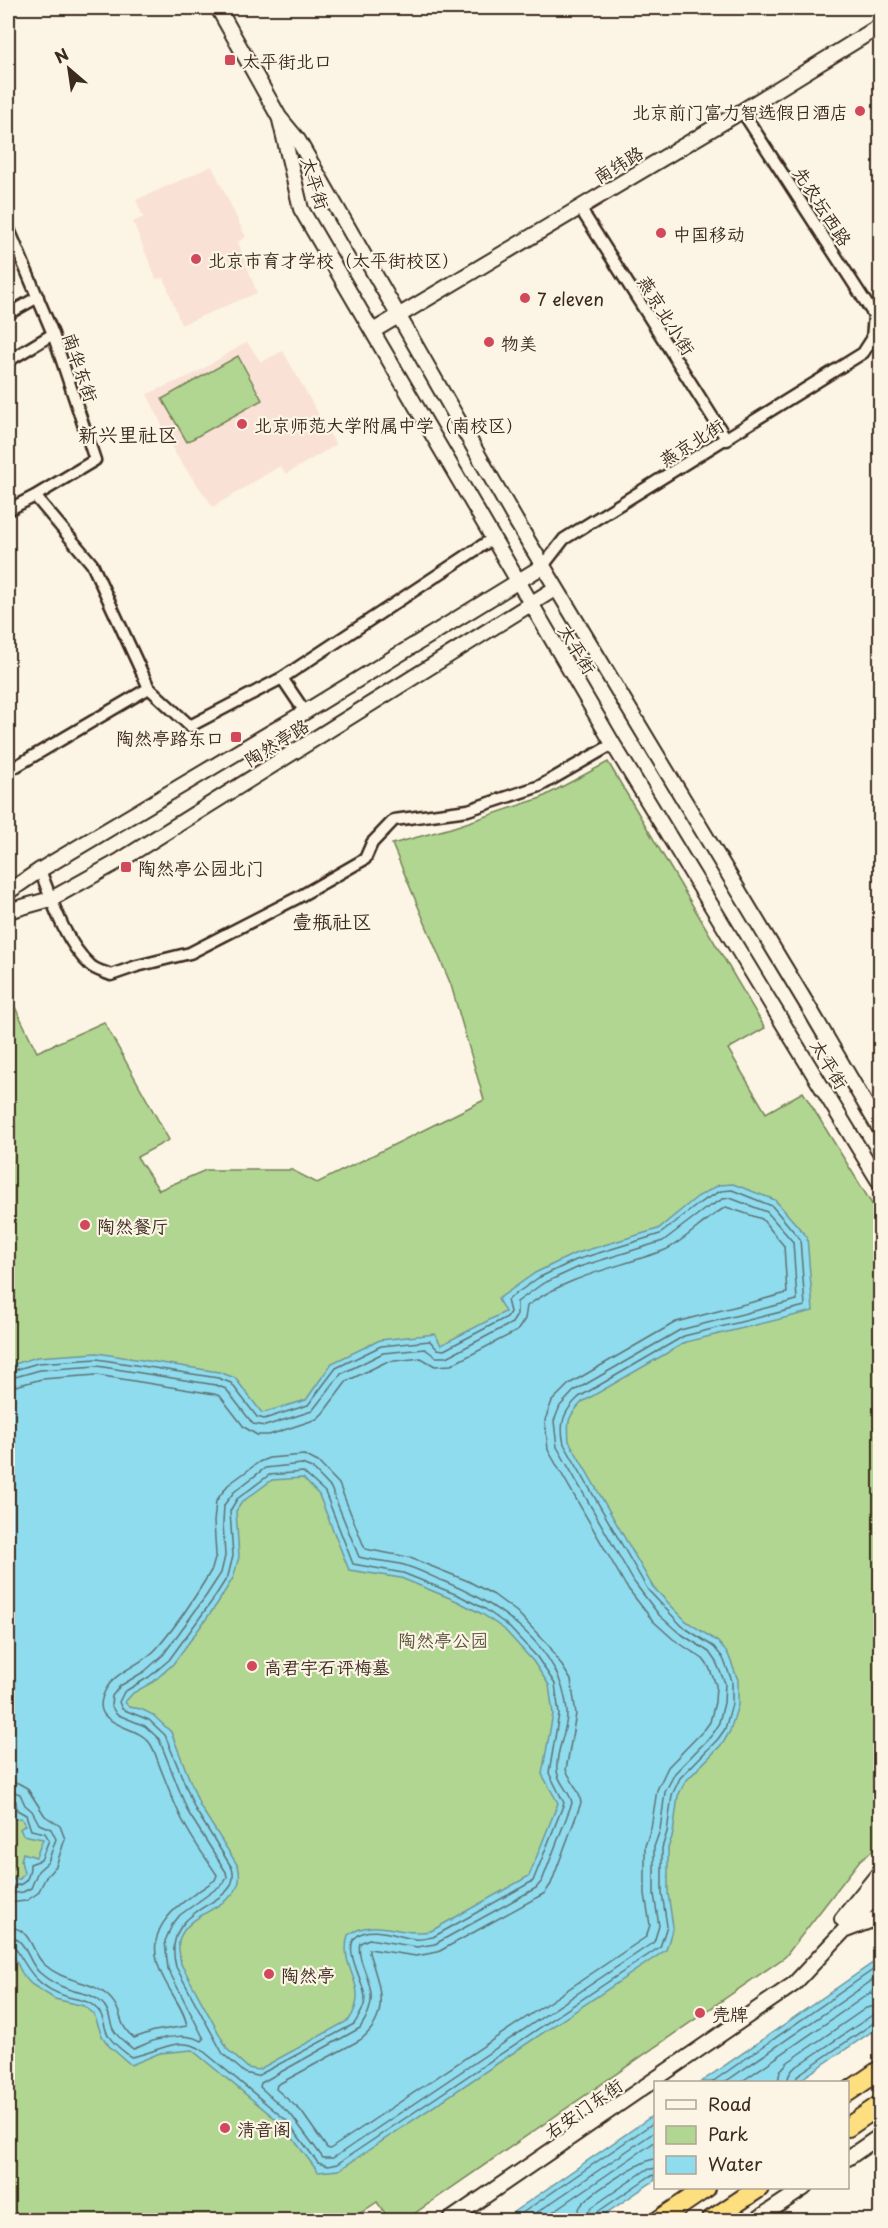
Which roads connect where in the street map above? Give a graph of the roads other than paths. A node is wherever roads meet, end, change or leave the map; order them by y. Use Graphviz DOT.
graph roads {
  1 [pos="218,8"];
  2 [pos="880,26"];
  3 [pos="742,111"];
  4 [pos="279,117"];
  5 [pos="580,208"];
  6 [pos="8,227"];
  7 [pos="38,297"];
  8 [pos="8,315"];
  9 [pos="397,316"];
  10 [pos="373,331"];
  11 [pos="53,334"];
  12 [pos="863,353"];
  13 [pos="8,361"];
  14 [pos="727,440"];
  15 [pos="35,496"];
  16 [pos="8,510"];
  17 [pos="492,539"];
  18 [pos="543,566"];
  19 [pos="517,582"];
  20 [pos="556,588"];
  21 [pos="531,604"];
  22 [pos="282,678"];
  23 [pos="148,688"];
  24 [pos="305,712"];
  25 [pos="613,744"];
  26 [pos="8,771"];
  27 [pos="40,870"];
  28 [pos="8,892"];
  29 [pos="51,899"];
  30 [pos="8,911"];
  31 [pos="880,1129"];
  32 [pos="880,1183"];
  33 [pos="880,1872"];
  34 [pos="880,1892"];
  35 [pos="880,1917"];
  36 [pos="844,1930"];
  37 [pos="811,1966"];
  38 [pos="880,2060"];
  39 [pos="873,2075"];
  40 [pos="849,2091"];
  41 [pos="880,2104"];
  42 [pos="849,2126"];
  43 [pos="880,2136"];
  44 [pos="849,2157"];
  45 [pos="703,2189"];
  46 [pos="756,2189"];
  47 [pos="801,2189"];
  48 [pos="450,2220"];
  49 [pos="659,2220"];
  50 [pos="711,2220"];
  51 [pos="756,2220"];
  1 -- 4 [label="main road, 太平街"];
  2 -- 3 [label="main road, 南纬路"];
  3 -- 5 [label="main road, 南纬路"];
  3 -- 12 [label="street, 先农坛西路"];
  4 -- 9 [label="main road, 太平街"];
  4 -- 10 [label="main road, 太平街"];
  5 -- 9 [label="main road, 南纬路"];
  5 -- 14 [label="street, 燕京北小街"];
  6 -- 7 [label="street, 南华东街"];
  7 -- 8 [label="street"];
  7 -- 11 [label="street, 南华东街"];
  9 -- 10 [label="main road, 南纬路"];
  9 -- 18 [label="main road, 太平街"];
  10 -- 17 [label="main road, 太平街"];
  11 -- 13 [label="street"];
  11 -- 15 [label="street, 南华东街"];
  12 -- 14 [label="street, 燕京北街"];
  14 -- 18 [label="street, 燕京北街"];
  15 -- 16 [label="street, 南华东街"];
  15 -- 23 [label="street"];
  17 -- 19 [label="main road, 太平街"];
  17 -- 22 [label="street"];
  18 -- 19 [label="main road, 陶然亭路"];
  18 -- 20 [label="main road, 太平街"];
  19 -- 21 [label="main road, 太平街"];
  19 -- 24 [label="main road, 陶然亭路"];
  20 -- 21 [label="main road, 陶然亭路"];
  20 -- 31 [label="main road, 太平街"];
  21 -- 25 [label="main road, 太平街"];
  21 -- 29 [label="main road, 陶然亭路"];
  22 -- 23 [label="street"];
  22 -- 24 [label="street"];
  23 -- 26 [label="street"];
  24 -- 27 [label="main road, 陶然亭路"];
  25 -- 29 [label="street"];
  25 -- 32 [label="main road, 太平街"];
  27 -- 28 [label="main road, 陶然亭路"];
  27 -- 29 [label="street"];
  29 -- 30 [label="main road, 陶然亭路"];
  33 -- 37 [label="main road"];
  34 -- 36 [label="main road, 右安门东街"];
  35 -- 36 [label="main road"];
  36 -- 37 [label="main road, 右安门东街"];
  37 -- 48 [label="main road, 右安门东街"];
  38 -- 39 [label="highway"];
  39 -- 40 [label="highway"];
  41 -- 42 [label="highway"];
  43 -- 44 [label="main road"];
  45 -- 49 [label="highway"];
  46 -- 50 [label="highway"];
  47 -- 51 [label="main road"];
}
